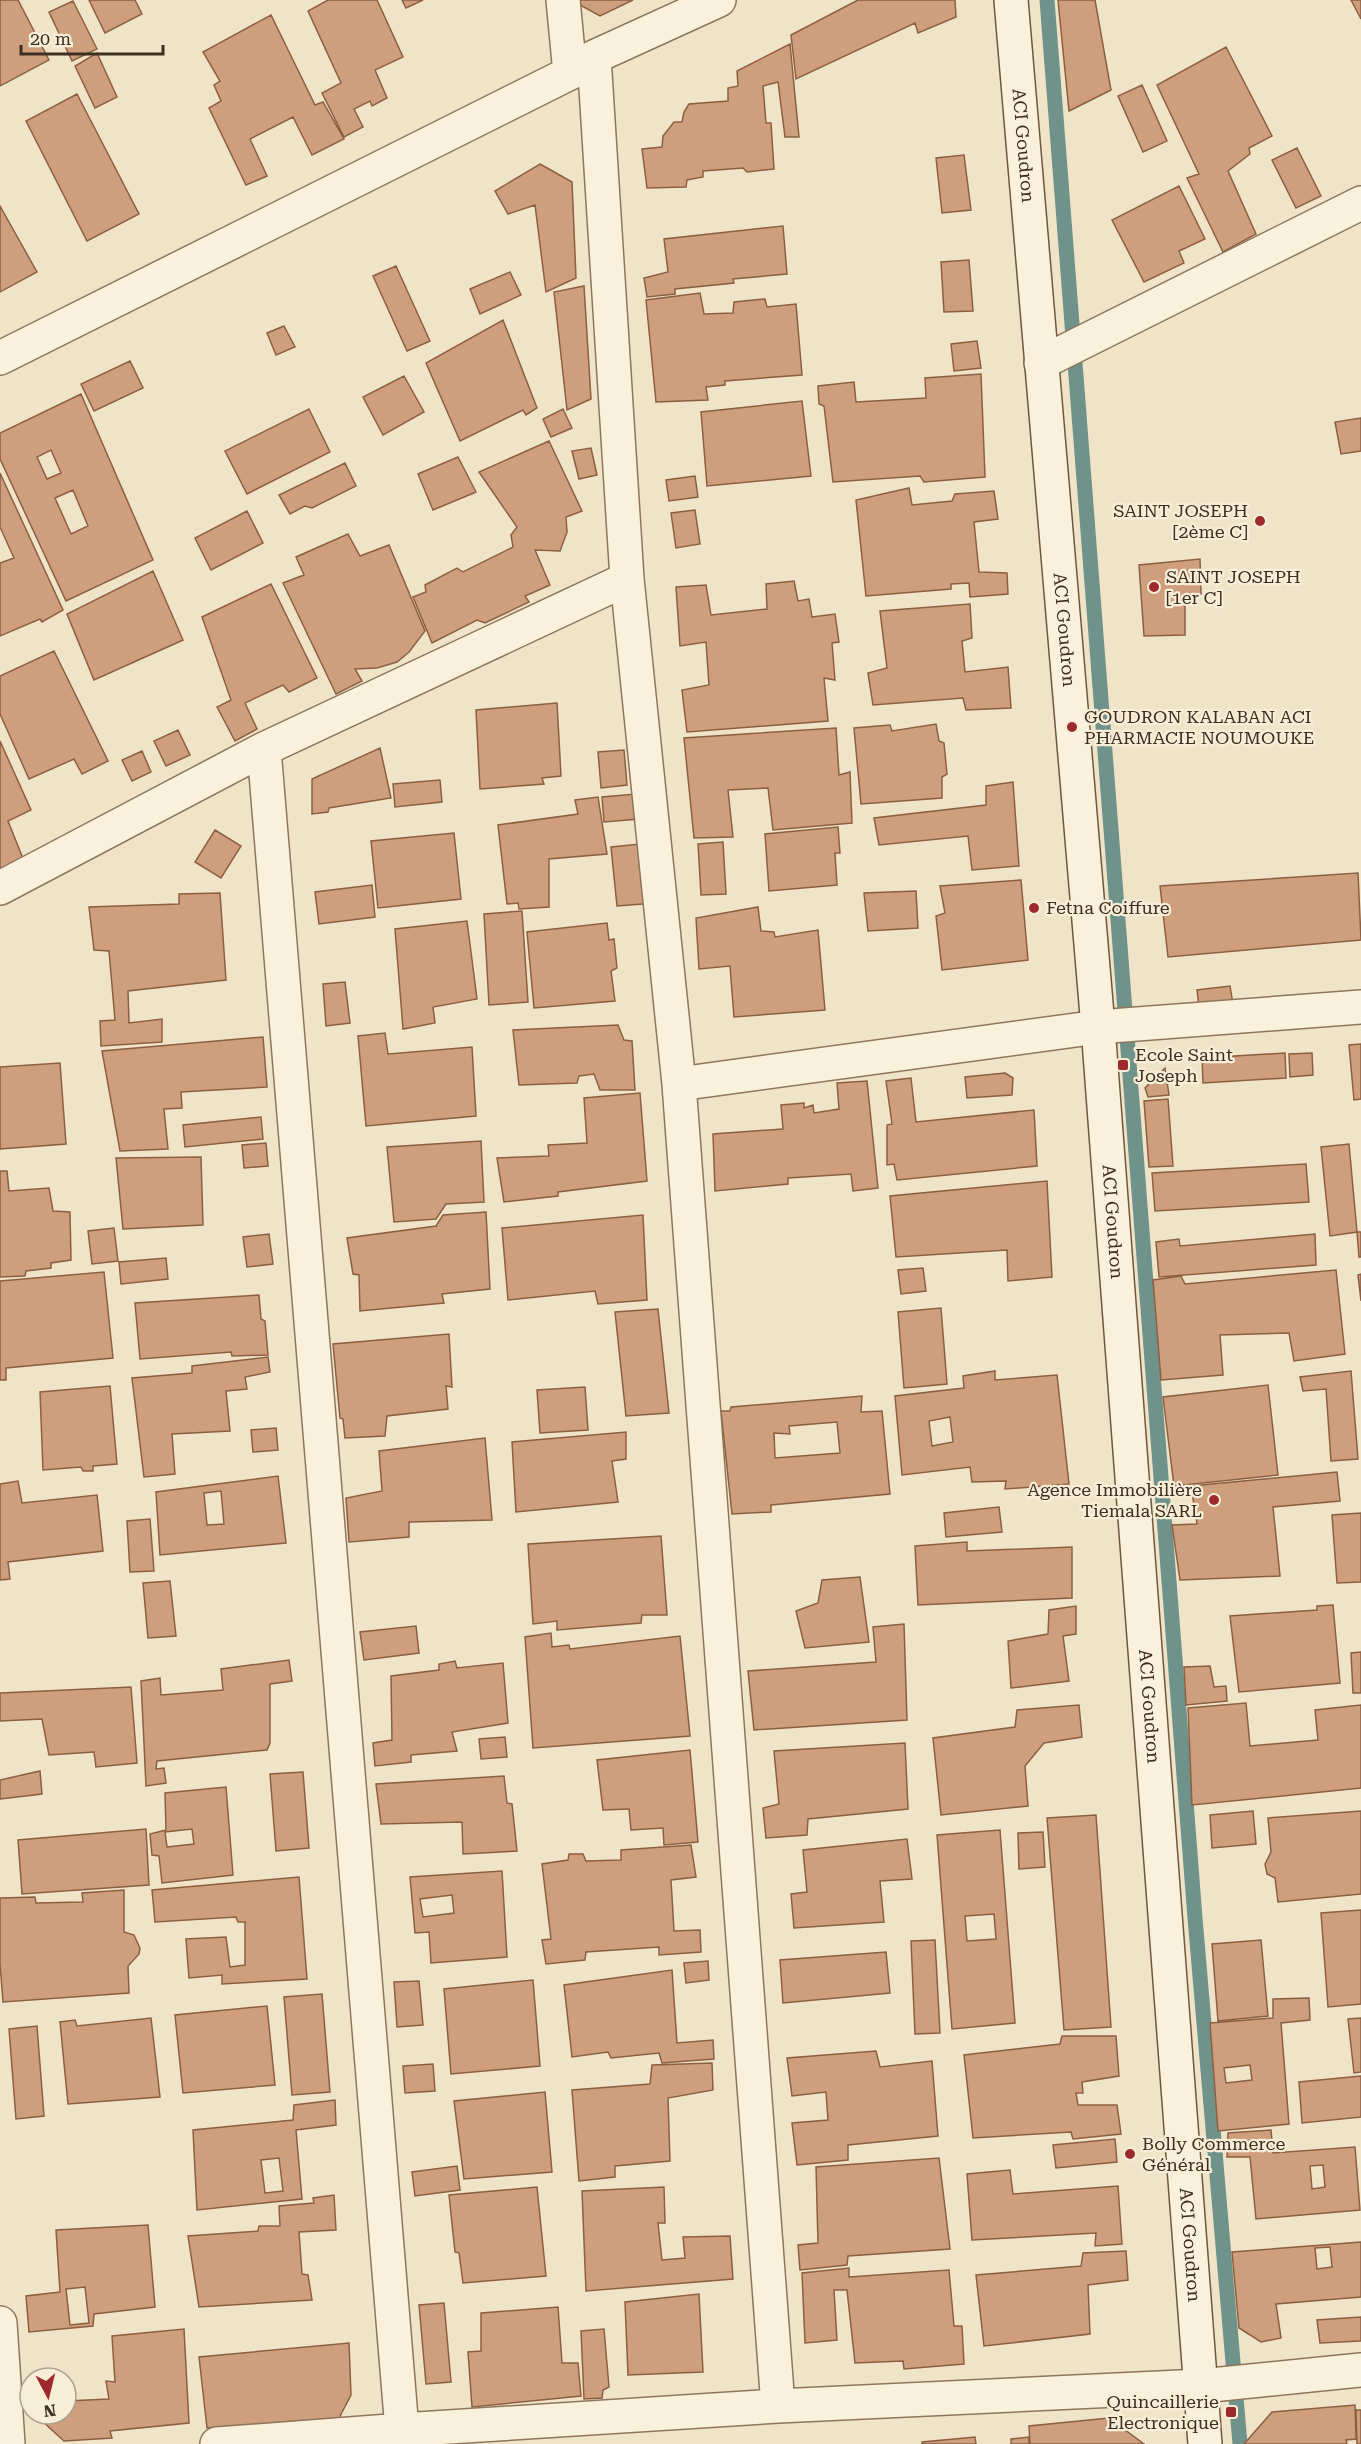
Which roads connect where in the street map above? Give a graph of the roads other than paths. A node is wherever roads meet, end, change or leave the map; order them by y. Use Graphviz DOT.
graph roads {
  1 [pos="563,0"];
  2 [pos="719,0"];
  3 [pos="1011,0"];
  4 [pos="582,65"];
  5 [pos="1361,203"];
  6 [pos="0,358"];
  7 [pos="1041,363"];
  8 [pos="627,579"];
  9 [pos="264,749"];
  10 [pos="0,888"];
  11 [pos="1361,1007"];
  12 [pos="1098,1027"];
  13 [pos="679,1084"];
  14 [pos="0,2323"];
  15 [pos="1361,2370"];
  16 [pos="1201,2386"];
  17 [pos="778,2406"];
  18 [pos="402,2430"];
  19 [pos="8,2444"];
  20 [pos="217,2444"];
  21 [pos="1205,2444"];
  1 -- 4 [label="street"];
  2 -- 4 [label="street"];
  3 -- 7 [label="street, ACI Goudron"];
  4 -- 6 [label="street"];
  4 -- 8 [label="street"];
  5 -- 7 [label="street"];
  7 -- 12 [label="street, ACI Goudron"];
  8 -- 9 [label="street"];
  8 -- 13 [label="street"];
  9 -- 10 [label="street"];
  9 -- 18 [label="street"];
  11 -- 12 [label="street"];
  12 -- 13 [label="street"];
  12 -- 16 [label="street, ACI Goudron"];
  13 -- 17 [label="street"];
  14 -- 19 [label="street"];
  15 -- 16 [label="street"];
  16 -- 17 [label="street"];
  16 -- 21 [label="street, ACI Goudron"];
  17 -- 18 [label="street"];
  18 -- 20 [label="street"];
}
